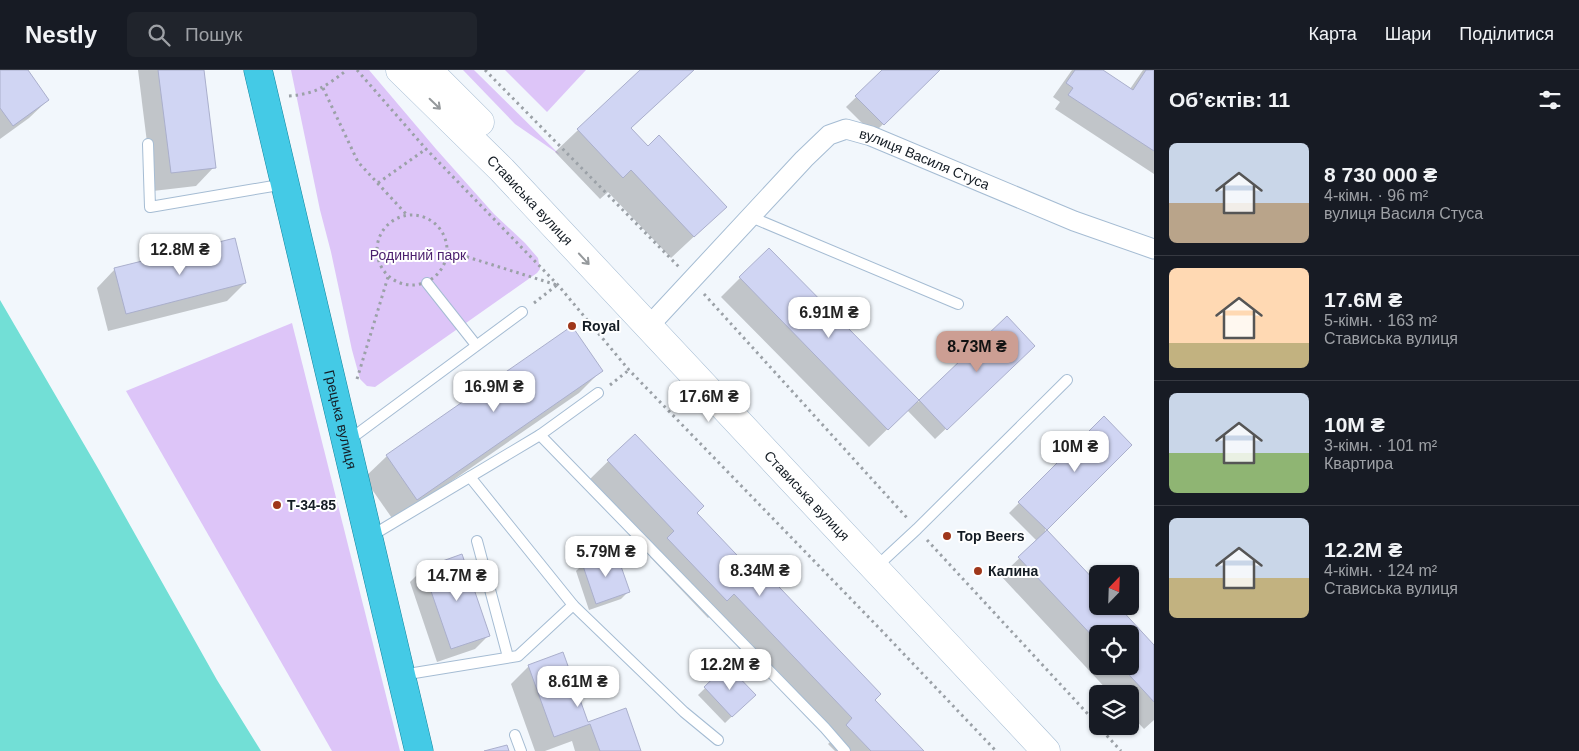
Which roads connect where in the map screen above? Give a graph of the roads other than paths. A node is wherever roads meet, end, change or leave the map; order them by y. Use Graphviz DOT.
graph roads {
  1 [pos="400,70"];
  2 [pos="428,70"];
  3 [pos="263,81"];
  4 [pos="148,144"];
  5 [pos="286,184"];
  6 [pos="751,217"];
  7 [pos="1154,249"];
  8 [pos="427,283"];
  9 [pos="958,304"];
  10 [pos="522,312"];
  11 [pos="654,320"];
  12 [pos="476,345"];
  13 [pos="1067,380"];
  14 [pos="598,393"];
  15 [pos="540,435"];
  16 [pos="346,443"];
  17 [pos="470,477"];
  18 [pos="368,538"];
  19 [pos="477,541"];
  20 [pos="880,563"];
  21 [pos="573,605"];
  22 [pos="508,657"];
  23 [pos="400,675"];
  24 [pos="515,735"];
  25 [pos="718,740"];
  26 [pos="419,751"];
  27 [pos="521,751"];
  28 [pos="845,751"];
  29 [pos="1046,751"];
  30 [pos="1066,751"];
  1 -- 11 [label="main road, Стависька вулиця, one-way"];
  2 -- 11 [label="main road, Стависька вулиця"];
  3 -- 5 [label="highway, Грецька вулиця"];
  4 -- 5 [label="lane"];
  5 -- 16 [label="highway, Грецька вулиця"];
  6 -- 7 [label="street, вулиця Василя Стуса"];
  6 -- 9 [label="lane"];
  6 -- 11 [label="street, вулиця Василя Стуса"];
  8 -- 12 [label="lane"];
  10 -- 12 [label="lane"];
  11 -- 20 [label="main road, Стависька вулиця"];
  12 -- 16 [label="lane"];
  13 -- 20 [label="lane"];
  14 -- 15 [label="lane"];
  15 -- 17 [label="lane"];
  15 -- 28 [label="lane"];
  16 -- 18 [label="highway, Грецька вулиця"];
  17 -- 18 [label="lane"];
  17 -- 21 [label="lane"];
  18 -- 23 [label="highway, Грецька вулиця"];
  19 -- 22 [label="lane"];
  20 -- 29 [label="main road, Стависька вулиця"];
  20 -- 30 [label="main road, Стависька вулиця"];
  21 -- 22 [label="lane"];
  21 -- 25 [label="lane"];
  22 -- 23 [label="lane"];
  23 -- 26 [label="highway, Грецька вулиця"];
  24 -- 27 [label="lane"];
}
